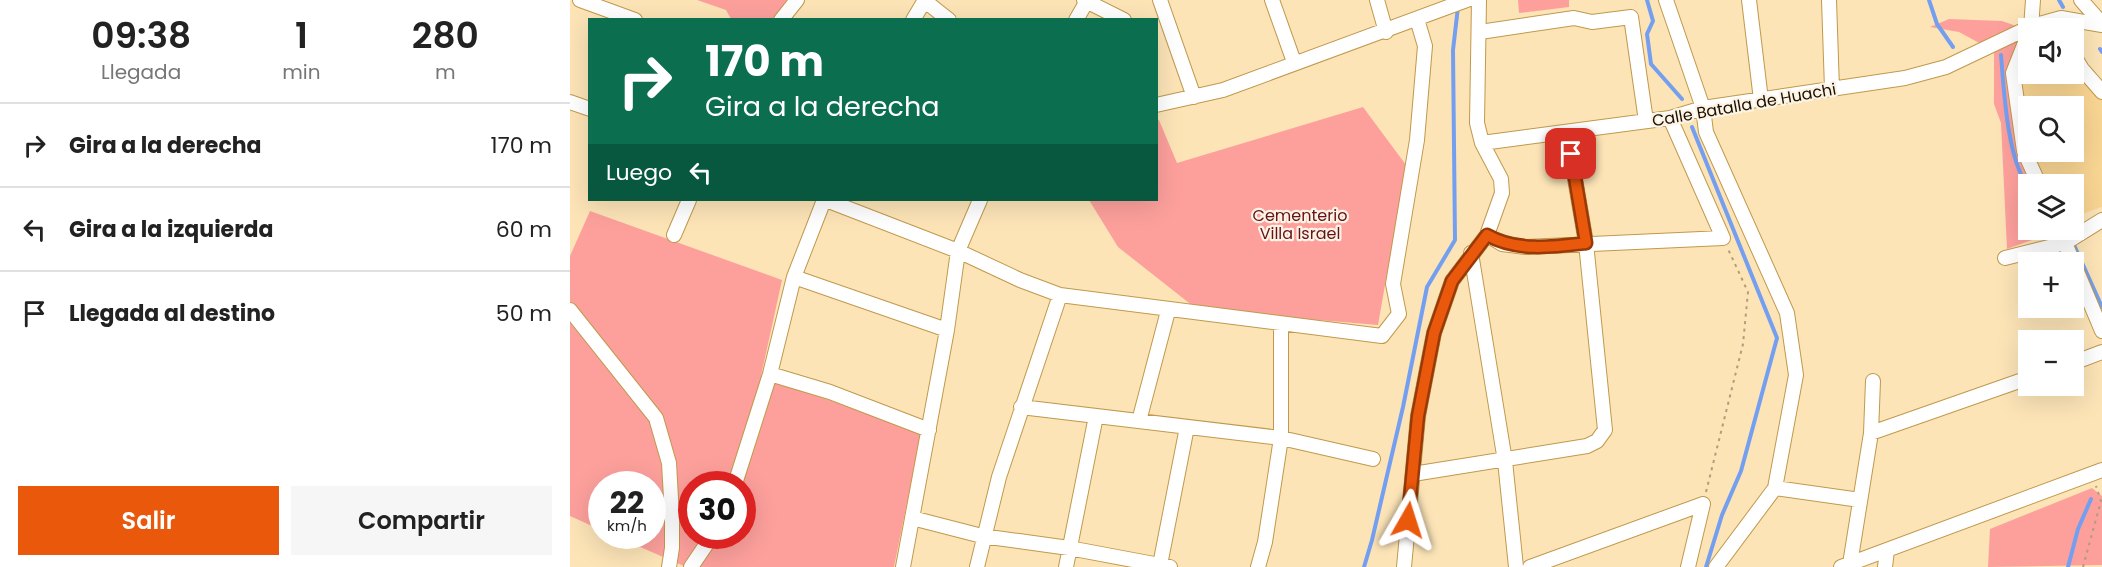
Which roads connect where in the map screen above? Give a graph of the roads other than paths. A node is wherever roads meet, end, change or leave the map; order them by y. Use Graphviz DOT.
graph roads {
  1 [pos="580,0"];
  2 [pos="797,0"];
  3 [pos="1160,0"];
  4 [pos="1272,0"];
  5 [pos="1377,0"];
  6 [pos="1467,0"];
  7 [pos="1479,0"];
  8 [pos="1666,0"];
  9 [pos="1749,0"];
  10 [pos="1828,0"];
  11 [pos="2033,0"];
  12 [pos="2081,0"];
  13 [pos="925,1"];
  14 [pos="1085,1"];
  15 [pos="630,18"];
  16 [pos="783,18"];
  17 [pos="914,18"];
  18 [pos="946,18"];
  19 [pos="1077,18"];
  20 [pos="1120,18"];
  21 [pos="2031,18"];
  22 [pos="1417,20"];
  23 [pos="2084,24"];
  24 [pos="2102,25"];
  25 [pos="1386,32"];
  26 [pos="1480,32"];
  27 [pos="2018,35"];
  28 [pos="2018,60"];
  29 [pos="1294,62"];
  30 [pos="2084,68"];
  31 [pos="1832,89"];
  32 [pos="2102,92"];
  33 [pos="1194,97"];
  34 [pos="1761,100"];
  35 [pos="570,102"];
  36 [pos="1158,105"];
  37 [pos="588,108"];
  38 [pos="1703,108"];
  39 [pos="1670,118"];
  40 [pos="1646,121"];
  41 [pos="1567,132"];
  42 [pos="1482,143"];
  43 [pos="2034,174"];
  44 [pos="689,201"];
  45 [pos="825,201"];
  46 [pos="828,201"];
  47 [pos="980,201"];
  48 [pos="2102,220"];
  49 [pos="2084,229"];
  50 [pos="674,235"];
  51 [pos="1487,235"];
  52 [pos="2058,240"];
  53 [pos="2070,240"];
  54 [pos="1586,243"];
  55 [pos="958,251"];
  56 [pos="1471,253"];
  57 [pos="2006,258"];
  58 [pos="794,277"];
  59 [pos="1060,295"];
  60 [pos="570,310"];
  61 [pos="1168,311"];
  62 [pos="1281,326"];
  63 [pos="947,330"];
  64 [pos="2102,331"];
  65 [pos="2102,352"];
  66 [pos="2084,359"];
  67 [pos="770,374"];
  68 [pos="1873,381"];
  69 [pos="2018,382"];
  70 [pos="1021,407"];
  71 [pos="1096,416"];
  72 [pos="1139,421"];
  73 [pos="1187,427"];
  74 [pos="929,430"];
  75 [pos="1871,433"];
  76 [pos="1281,438"];
  77 [pos="1373,459"];
  78 [pos="1505,460"];
  79 [pos="739,471"];
  80 [pos="2097,472"];
  81 [pos="1413,474"];
  82 [pos="1775,488"];
  83 [pos="1860,500"];
  84 [pos="912,518"];
  85 [pos="982,537"];
  86 [pos="1070,548"];
  87 [pos="706,549"];
  88 [pos="1887,550"];
  89 [pos="1259,561"];
  90 [pos="698,565"];
  91 [pos="1846,565"];
  92 [pos="1165,566"];
  93 [pos="669,567"];
  94 [pos="903,567"];
  95 [pos="977,567"];
  96 [pos="1066,567"];
  97 [pos="1248,567"];
  98 [pos="1404,567"];
  99 [pos="1516,567"];
  100 [pos="1530,567"];
  101 [pos="1688,567"];
  102 [pos="1716,567"];
  103 [pos="1885,567"];
  1 -- 15 [label="street"];
  2 -- 16 [label="street"];
  3 -- 33 [label="street"];
  4 -- 29 [label="street"];
  5 -- 25 [label="street"];
  6 -- 22 [label="street"];
  7 -- 26 [label="street"];
  8 -- 38 [label="street"];
  9 -- 34 [label="street"];
  10 -- 31 [label="street"];
  11 -- 21 [label="street"];
  12 -- 24 [label="street"];
  13 -- 17 [label="street"];
  13 -- 18 [label="street"];
  14 -- 19 [label="street"];
  14 -- 20 [label="street"];
  22 -- 25 [label="street"];
  22 -- 62 [label="street"];
  23 -- 24 [label="street"];
  25 -- 29 [label="street"];
  26 -- 40 [label="street"];
  26 -- 42 [label="street"];
  27 -- 31 [label="street, Calle Batalla de Huachi"];
  28 -- 43 [label="street"];
  29 -- 33 [label="street"];
  30 -- 32 [label="street"];
  31 -- 34 [label="street, Calle Batalla de Huachi"];
  33 -- 36 [label="street"];
  34 -- 38 [label="street, Calle Batalla de Huachi"];
  35 -- 37 [label="street"];
  38 -- 39 [label="street, Calle Batalla de Huachi"];
  38 -- 82 [label="street"];
  39 -- 40 [label="street, Calle Batalla de Huachi"];
  39 -- 54 [label="street"];
  40 -- 41 [label="street, Calle Batalla de Huachi"];
  41 -- 42 [label="street, Calle Batalla de Huachi"];
  41 -- 54 [label="street"];
  42 -- 51 [label="street"];
  44 -- 50 [label="street"];
  45 -- 58 [label="street"];
  46 -- 55 [label="street"];
  47 -- 55 [label="street"];
  48 -- 49 [label="street"];
  51 -- 54 [label="street"];
  51 -- 56 [label="street"];
  52 -- 57 [label="street"];
  53 -- 64 [label="street"];
  54 -- 78 [label="street"];
  55 -- 59 [label="street"];
  55 -- 63 [label="street"];
  56 -- 78 [label="street"];
  56 -- 81 [label="street"];
  58 -- 63 [label="street"];
  58 -- 67 [label="street"];
  59 -- 61 [label="street"];
  59 -- 70 [label="street"];
  60 -- 93 [label="street"];
  61 -- 62 [label="street"];
  61 -- 72 [label="street"];
  62 -- 76 [label="street"];
  63 -- 74 [label="street"];
  65 -- 66 [label="street"];
  67 -- 74 [label="street"];
  67 -- 79 [label="street"];
  68 -- 75 [label="street"];
  69 -- 75 [label="street"];
  70 -- 71 [label="street"];
  70 -- 85 [label="street"];
  71 -- 72 [label="street"];
  71 -- 86 [label="street"];
  72 -- 73 [label="street"];
  73 -- 76 [label="street"];
  73 -- 92 [label="street"];
  74 -- 84 [label="street"];
  75 -- 83 [label="street"];
  76 -- 77 [label="street"];
  76 -- 89 [label="street"];
  78 -- 81 [label="street"];
  78 -- 99 [label="street"];
  80 -- 88 [label="street"];
  81 -- 98 [label="street"];
  82 -- 83 [label="street"];
  82 -- 102 [label="street"];
  83 -- 91 [label="street"];
  84 -- 85 [label="street"];
  84 -- 94 [label="street"];
  85 -- 86 [label="street"];
  85 -- 95 [label="street"];
  86 -- 92 [label="street"];
  86 -- 96 [label="street"];
  87 -- 90 [label="street"];
  88 -- 91 [label="street"];
  88 -- 103 [label="street"];
  89 -- 97 [label="street"];
  100 -- 101 [label="street"];
}
